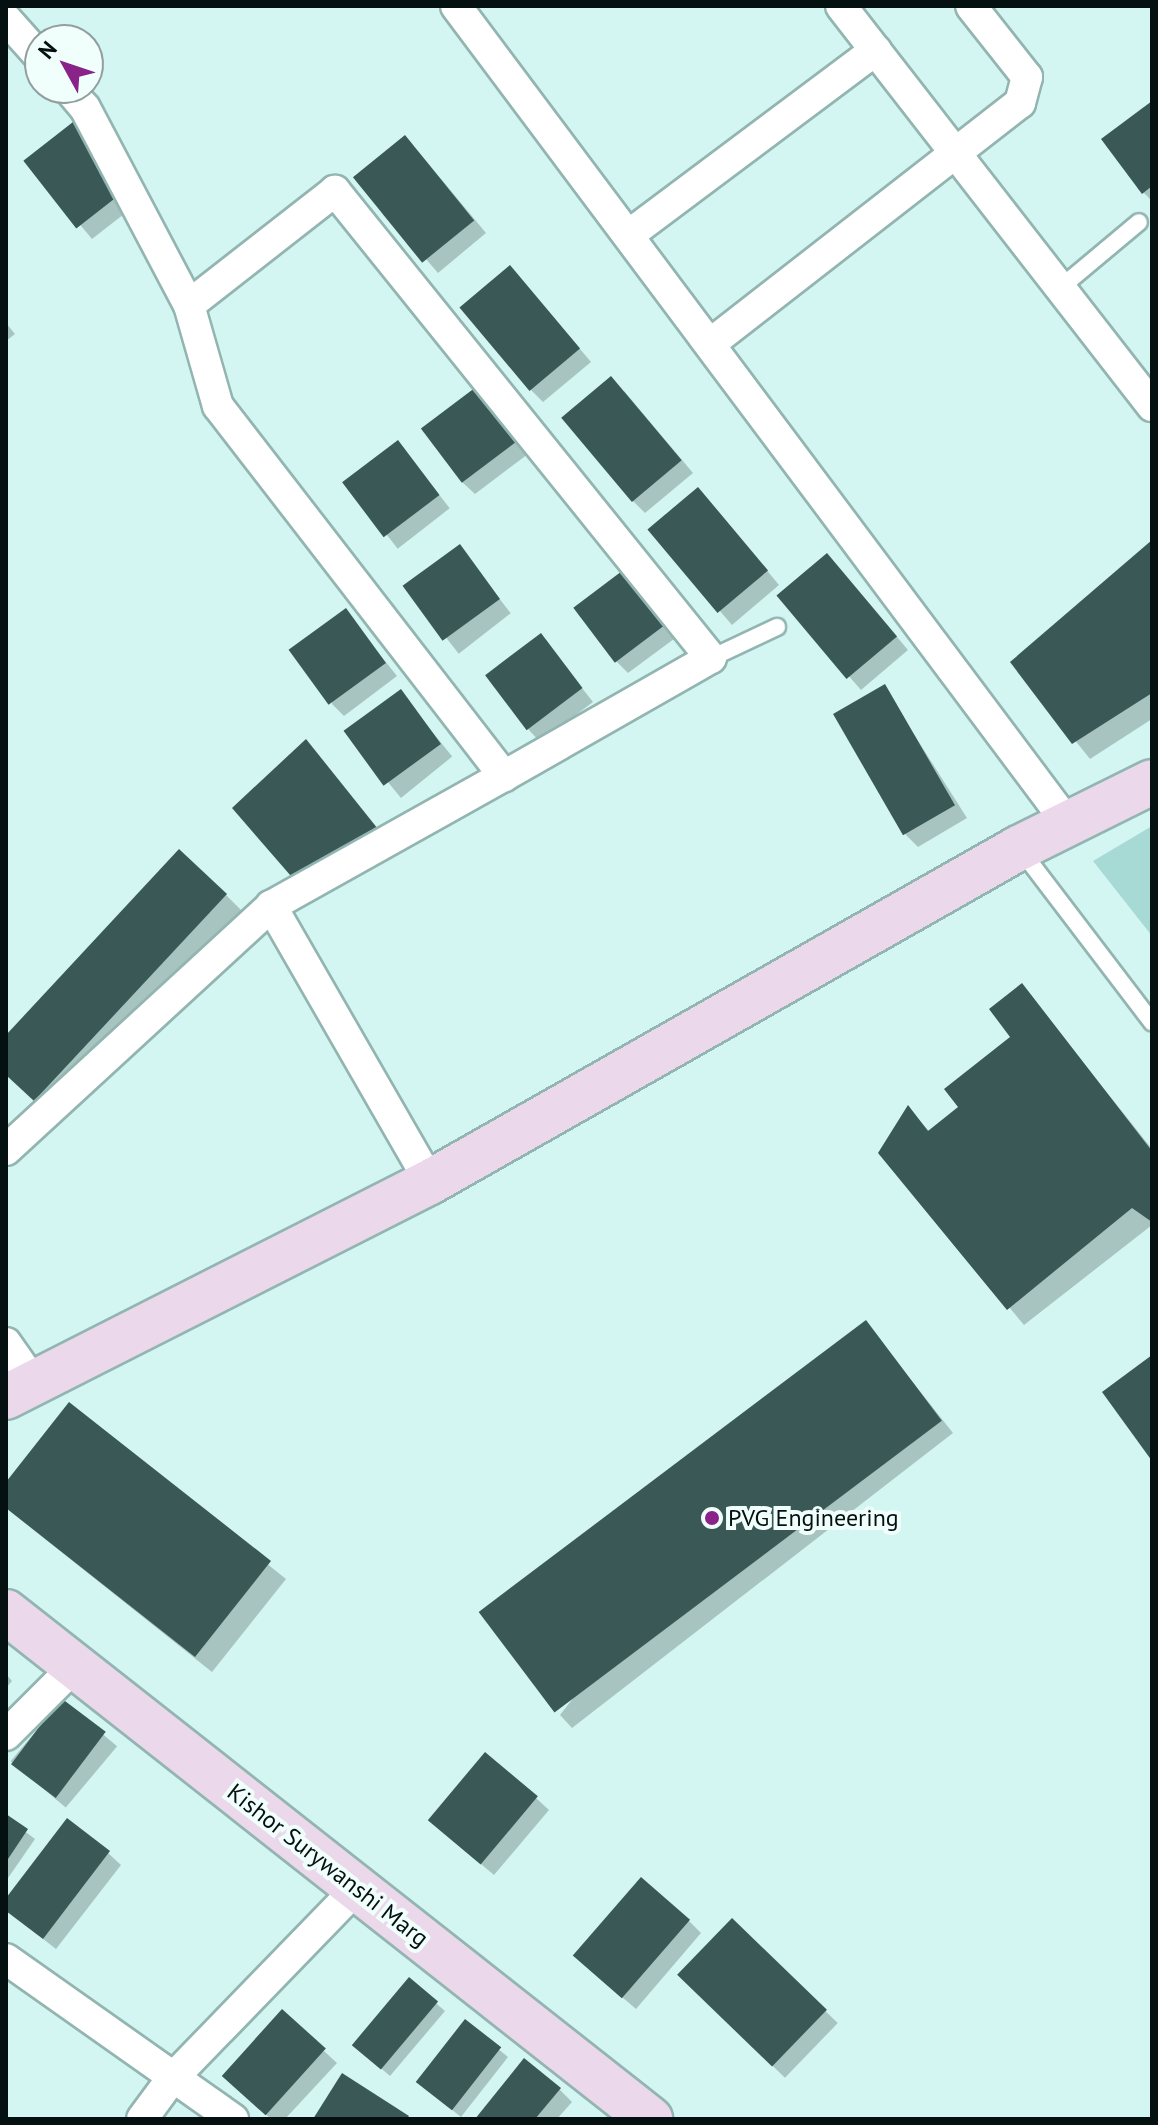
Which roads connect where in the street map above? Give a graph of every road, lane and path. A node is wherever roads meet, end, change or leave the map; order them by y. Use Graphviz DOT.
graph roads {
  1 [pos="456,6"];
  2 [pos="841,6"];
  3 [pos="971,6"];
  4 [pos="6,19"];
  5 [pos="24,39"];
  6 [pos="876,50"];
  7 [pos="82,104"];
  8 [pos="958,153"];
  9 [pos="1139,222"];
  10 [pos="630,234"];
  11 [pos="1059,289"];
  12 [pos="189,305"];
  13 [pos="710,344"];
  14 [pos="1152,406"];
  15 [pos="777,627"];
  16 [pos="711,658"];
  17 [pos="504,776"];
  18 [pos="1152,782"];
  19 [pos="1069,825"];
  20 [pos="1019,848"];
  21 [pos="271,906"];
  22 [pos="1152,1022"];
  23 [pos="6,1150"];
  24 [pos="430,1182"];
  25 [pos="6,1343"];
  26 [pos="20,1390"];
  27 [pos="6,1612"];
  28 [pos="75,1666"];
  29 [pos="6,1735"];
  30 [pos="357,1888"];
  31 [pos="6,1959"];
  32 [pos="170,2081"];
  33 [pos="142,2119"];
  34 [pos="233,2119"];
  35 [pos="650,2119"];
  1 -- 10 [label="street"];
  2 -- 6 [label="street"];
  3 -- 8 [label="street"];
  4 -- 5 [label="street"];
  6 -- 8 [label="street"];
  6 -- 10 [label="street"];
  7 -- 12 [label="street"];
  8 -- 11 [label="street"];
  8 -- 13 [label="street"];
  9 -- 11 [label="lane"];
  10 -- 13 [label="street"];
  11 -- 14 [label="street"];
  12 -- 16 [label="street"];
  12 -- 17 [label="street"];
  13 -- 19 [label="street"];
  15 -- 16 [label="lane"];
  16 -- 17 [label="street"];
  17 -- 21 [label="street"];
  18 -- 19 [label="street"];
  19 -- 20 [label="street"];
  20 -- 22 [label="lane"];
  20 -- 24 [label="street"];
  21 -- 23 [label="street"];
  21 -- 24 [label="street"];
  24 -- 26 [label="street"];
  25 -- 26 [label="street"];
  27 -- 28 [label="street, Kishor Surywanshi Marg"];
  28 -- 29 [label="street"];
  28 -- 30 [label="street, Kishor Surywanshi Marg"];
  30 -- 32 [label="street"];
  30 -- 35 [label="street, Kishor Surywanshi Marg"];
  31 -- 32 [label="street"];
  32 -- 33 [label="street"];
  32 -- 34 [label="street"];
}
